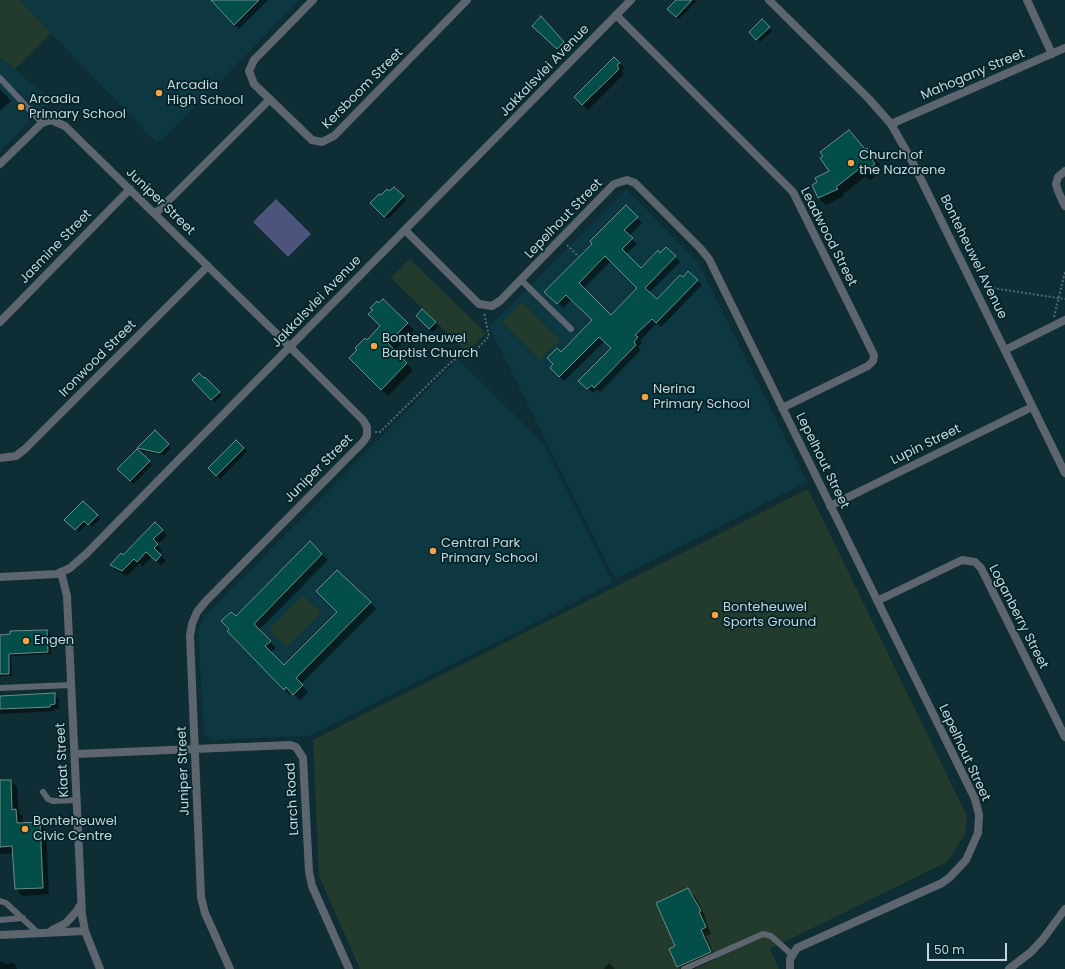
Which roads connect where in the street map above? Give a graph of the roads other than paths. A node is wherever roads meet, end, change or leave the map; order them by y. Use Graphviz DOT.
graph roads {
  1 [pos="313,0"];
  2 [pos="467,0"];
  3 [pos="631,0"];
  4 [pos="769,0"];
  5 [pos="1027,0"];
  6 [pos="616,15"];
  7 [pos="1065,48"];
  8 [pos="1052,54"];
  9 [pos="0,78"];
  10 [pos="270,99"];
  11 [pos="42,123"];
  12 [pos="891,124"];
  13 [pos="0,164"];
  14 [pos="1065,171"];
  15 [pos="130,189"];
  16 [pos="1065,206"];
  17 [pos="155,214"];
  18 [pos="405,230"];
  19 [pos="208,266"];
  20 [pos="521,280"];
  21 [pos="1065,320"];
  22 [pos="0,322"];
  23 [pos="571,329"];
  24 [pos="290,347"];
  25 [pos="1005,350"];
  26 [pos="1032,407"];
  27 [pos="782,408"];
  28 [pos="0,458"];
  29 [pos="1062,461"];
  30 [pos="1065,473"];
  31 [pos="830,506"];
  32 [pos="61,572"];
  33 [pos="0,577"];
  34 [pos="877,601"];
  35 [pos="71,685"];
  36 [pos="0,688"];
  37 [pos="1065,738"];
  38 [pos="195,749"];
  39 [pos="74,754"];
  40 [pos="43,792"];
  41 [pos="77,800"];
  42 [pos="0,901"];
  43 [pos="81,902"];
  44 [pos="1065,909"];
  45 [pos="23,918"];
  46 [pos="0,920"];
  47 [pos="85,931"];
  48 [pos="42,933"];
  49 [pos="0,935"];
  50 [pos="792,954"];
  51 [pos="100,969"];
  52 [pos="230,969"];
  53 [pos="349,969"];
  54 [pos="684,969"];
  55 [pos="790,969"];
  56 [pos="1009,969"];
  1 -- 10 [label="street, Kersboom Street"];
  2 -- 10 [label="street, Kersboom Street"];
  3 -- 6 [label="street, Jakkalsvlei Avenue"];
  4 -- 12 [label="street, Bonteheuwel Avenue"];
  5 -- 8 [label="street"];
  6 -- 18 [label="street, Jakkalsvlei Avenue"];
  6 -- 27 [label="street, Leadwood Street"];
  7 -- 8 [label="street, Mahogany Street"];
  8 -- 12 [label="street, Mahogany Street"];
  9 -- 11 [label="lane"];
  10 -- 17 [label="street"];
  11 -- 13 [label="street"];
  11 -- 15 [label="street, Juniper Street"];
  12 -- 25 [label="street, Bonteheuwel Avenue"];
  14 -- 16 [label="street"];
  15 -- 17 [label="street, Juniper Street"];
  15 -- 22 [label="street, Jasmine Street"];
  17 -- 19 [label="street, Juniper Street"];
  18 -- 20 [label="street, Lepelhout Street"];
  18 -- 24 [label="street, Jakkalsvlei Avenue"];
  19 -- 24 [label="street, Juniper Street"];
  19 -- 28 [label="street, Ironwood Street"];
  20 -- 23 [label="lane"];
  20 -- 27 [label="street, Lepelhout Street"];
  21 -- 25 [label="street"];
  24 -- 32 [label="street, Jakkalsvlei Avenue"];
  24 -- 38 [label="street, Juniper Street"];
  25 -- 26 [label="street, Bonteheuwel Avenue"];
  26 -- 29 [label="street, Bonteheuwel Avenue"];
  26 -- 31 [label="street, Lupin Street"];
  27 -- 31 [label="street, Lepelhout Street"];
  29 -- 30 [label="street, Bonteheuwel Avenue"];
  31 -- 34 [label="street, Lepelhout Street"];
  32 -- 33 [label="street, Jakkalsvlei Avenue"];
  32 -- 35 [label="street, Kiaat Street"];
  34 -- 37 [label="street, Loganberry Street"];
  34 -- 50 [label="street, Lepelhout Street"];
  35 -- 36 [label="lane"];
  35 -- 39 [label="street, Kiaat Street"];
  38 -- 39 [label="street, Larch Road"];
  38 -- 52 [label="street, Juniper Street"];
  38 -- 53 [label="street, Larch Road"];
  39 -- 41 [label="street, Kiaat Street"];
  40 -- 41 [label="lane"];
  41 -- 43 [label="street, Kiaat Street"];
  42 -- 45 [label="lane"];
  43 -- 47 [label="street, Kiaat Street"];
  43 -- 48 [label="street"];
  44 -- 56 [label="street"];
  45 -- 46 [label="lane"];
  45 -- 48 [label="lane"];
  47 -- 48 [label="street"];
  47 -- 51 [label="street, Kiaat Street"];
  48 -- 49 [label="street"];
  50 -- 54 [label="lane"];
  50 -- 55 [label="street"];
}
